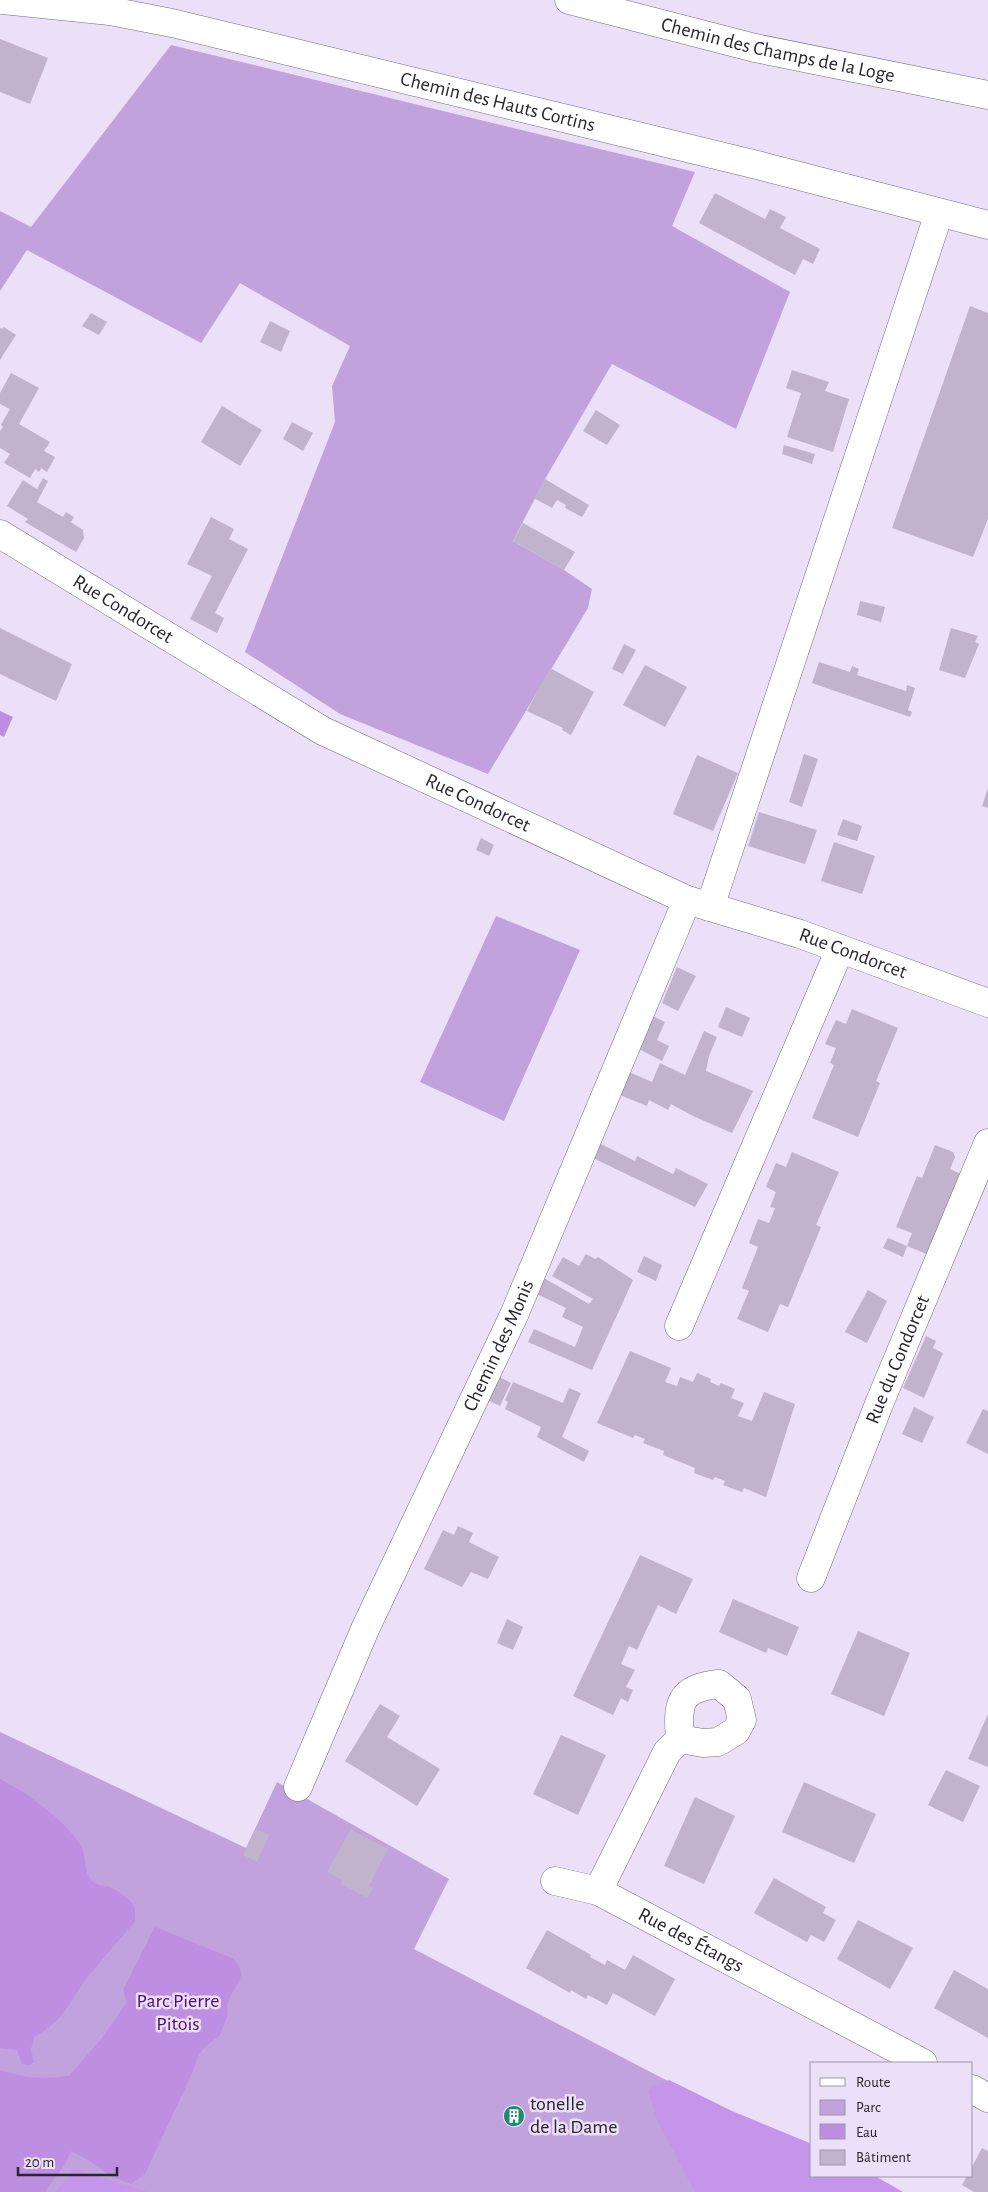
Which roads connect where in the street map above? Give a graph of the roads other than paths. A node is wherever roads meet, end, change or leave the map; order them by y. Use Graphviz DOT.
graph roads {
  1 [pos="3,0"];
  2 [pos="569,0"];
  3 [pos="988,95"];
  4 [pos="938,213"];
  5 [pos="988,225"];
  6 [pos="0,534"];
  7 [pos="698,903"];
  8 [pos="840,949"];
  9 [pos="988,1003"];
  10 [pos="988,1143"];
  11 [pos="679,1326"];
  12 [pos="811,1578"];
  13 [pos="673,1746"];
  14 [pos="298,1787"];
  15 [pos="555,1881"];
  16 [pos="598,1891"];
  17 [pos="921,2062"];
  18 [pos="973,2090"];
  19 [pos="988,2098"];
  1 -- 4 [label="street, Chemin des Hauts Cortins"];
  2 -- 3 [label="street, Chemin des Champs de la Loge"];
  4 -- 5 [label="street, Chemin des Hauts Cortins"];
  4 -- 7 [label="street, Chemin des Monis"];
  6 -- 7 [label="street, Rue Condorcet"];
  7 -- 8 [label="street, Rue Condorcet"];
  7 -- 14 [label="street, Chemin des Monis"];
  8 -- 9 [label="street, Rue Condorcet"];
  8 -- 11 [label="street"];
  10 -- 12 [label="street, Rue du Condorcet"];
  13 -- 16 [label="street"];
  15 -- 16 [label="street, Rue des Étangs"];
  16 -- 17 [label="street, Rue des Étangs"];
  18 -- 19 [label="street"];
}
